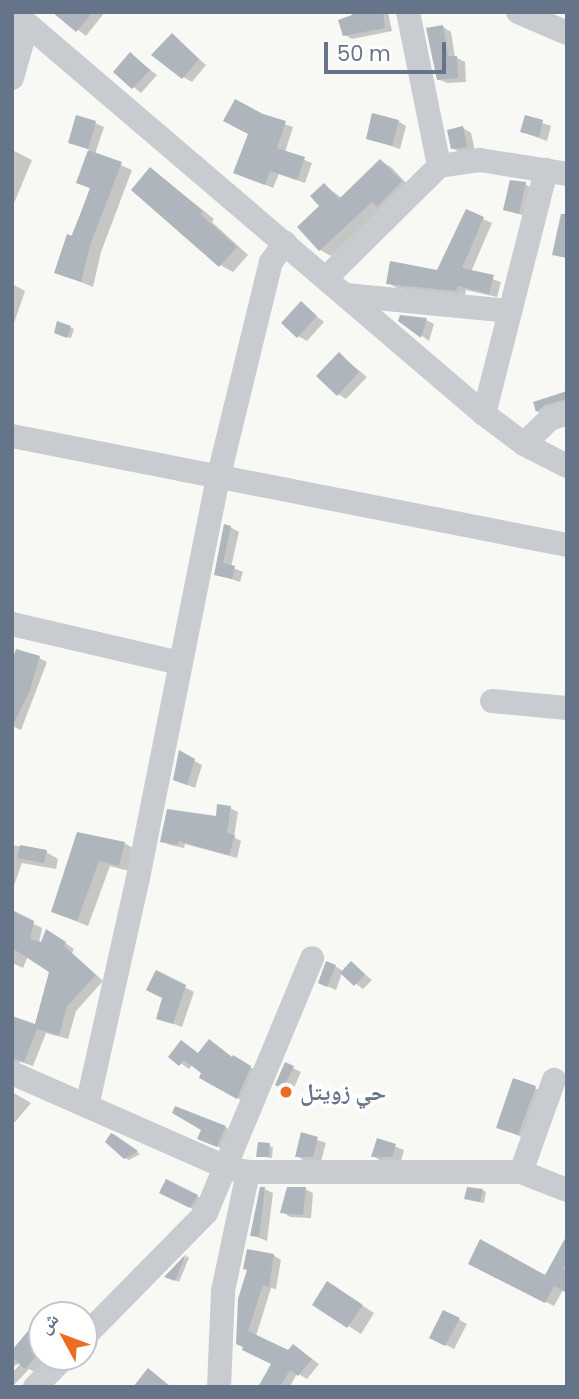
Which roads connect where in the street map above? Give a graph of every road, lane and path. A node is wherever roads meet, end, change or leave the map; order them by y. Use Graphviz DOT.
graph roads {
  1 [pos="408,12"];
  2 [pos="518,12"];
  3 [pos="20,19"];
  4 [pos="567,33"];
  5 [pos="12,78"];
  6 [pos="439,166"];
  7 [pos="556,172"];
  8 [pos="285,243"];
  9 [pos="326,278"];
  10 [pos="346,295"];
  11 [pos="510,311"];
  12 [pos="567,413"];
  13 [pos="484,414"];
  14 [pos="12,436"];
  15 [pos="524,444"];
  16 [pos="567,466"];
  17 [pos="218,478"];
  18 [pos="567,545"];
  19 [pos="12,624"];
  20 [pos="179,663"];
  21 [pos="492,701"];
  22 [pos="567,708"];
  23 [pos="312,958"];
  24 [pos="12,1073"];
  25 [pos="554,1080"];
  26 [pos="87,1106"];
  27 [pos="237,1170"];
  28 [pos="521,1172"];
  29 [pos="567,1190"];
  30 [pos="98,1323"];
  31 [pos="51,1371"];
  32 [pos="35,1387"];
  33 [pos="219,1387"];
  1 -- 6 [label="street"];
  2 -- 4 [label="street"];
  3 -- 5 [label="street"];
  3 -- 8 [label="street"];
  6 -- 7 [label="street"];
  6 -- 9 [label="street"];
  7 -- 11 [label="street"];
  8 -- 9 [label="street"];
  8 -- 17 [label="street"];
  9 -- 10 [label="street"];
  10 -- 11 [label="street"];
  10 -- 13 [label="street"];
  11 -- 13 [label="street"];
  12 -- 15 [label="street"];
  13 -- 15 [label="street"];
  14 -- 17 [label="street"];
  15 -- 16 [label="street"];
  17 -- 18 [label="street"];
  17 -- 20 [label="street"];
  19 -- 20 [label="street"];
  20 -- 26 [label="street"];
  21 -- 22 [label="street"];
  23 -- 27 [label="street"];
  24 -- 26 [label="street"];
  25 -- 28 [label="street"];
  26 -- 27 [label="street"];
  27 -- 28 [label="street"];
  27 -- 30 [label="street"];
  27 -- 33 [label="street"];
  28 -- 29 [label="street"];
  31 -- 32 [label="street"];
}
